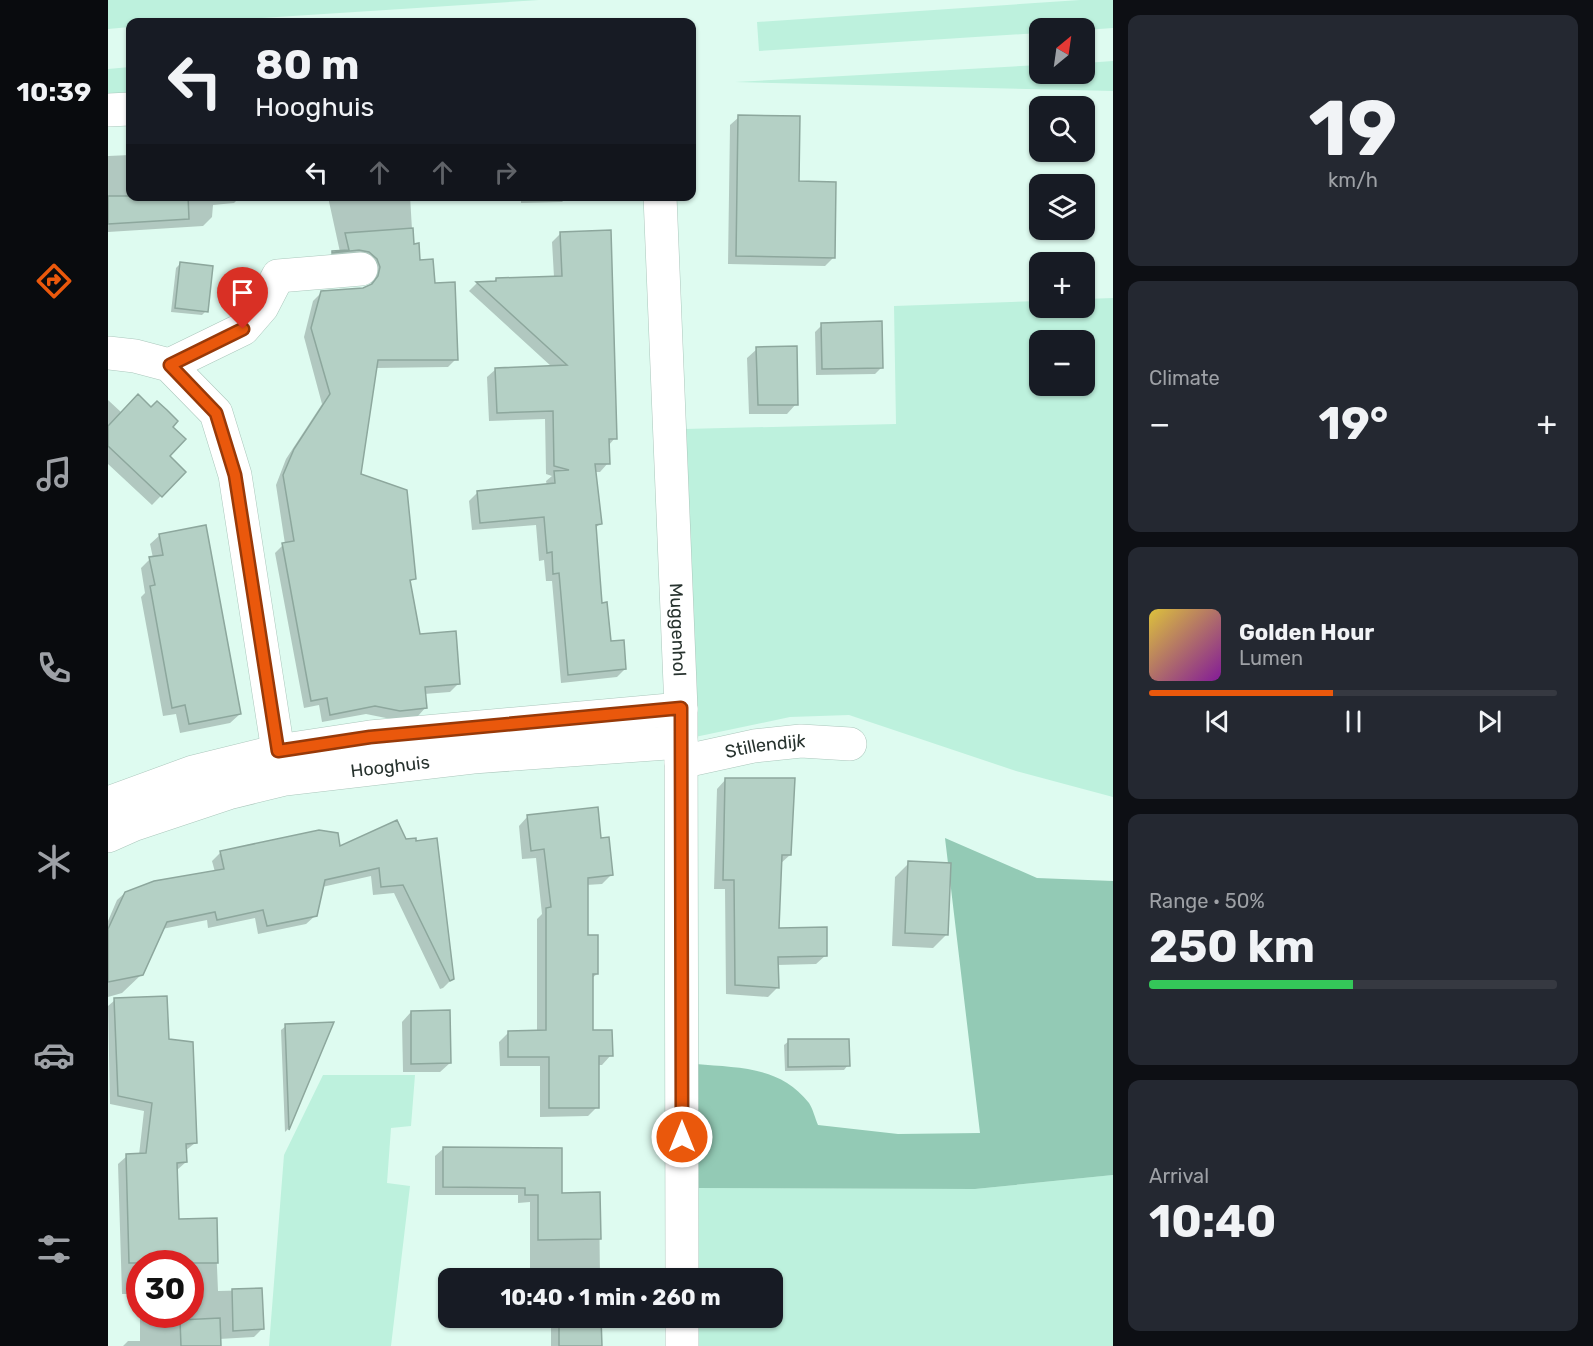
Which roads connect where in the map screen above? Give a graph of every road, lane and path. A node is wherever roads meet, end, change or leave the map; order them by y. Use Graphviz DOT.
graph roads {
  1 [pos="126,109"];
  2 [pos="108,110"];
  3 [pos="660,201"];
  4 [pos="361,269"];
  5 [pos="108,353"];
  6 [pos="170,365"];
  7 [pos="681,708"];
  8 [pos="850,744"];
  9 [pos="681,752"];
  10 [pos="282,765"];
  11 [pos="108,803"];
  12 [pos="108,836"];
  13 [pos="682,1268"];
  14 [pos="682,1328"];
  15 [pos="682,1346"];
  1 -- 2 [label="street"];
  3 -- 7 [label="street, Muggenhol"];
  4 -- 6 [label="street"];
  5 -- 6 [label="street"];
  6 -- 10 [label="street"];
  7 -- 9 [label="street, Muggenhol"];
  7 -- 10 [label="street, Hooghuis"];
  8 -- 9 [label="street, Stillendijk"];
  9 -- 10 [label="street, Hooghuis"];
  9 -- 13 [label="street, Muggenhol"];
  10 -- 11 [label="street, Hooghuis"];
  10 -- 12 [label="street, Hooghuis"];
  14 -- 15 [label="street"];
}
